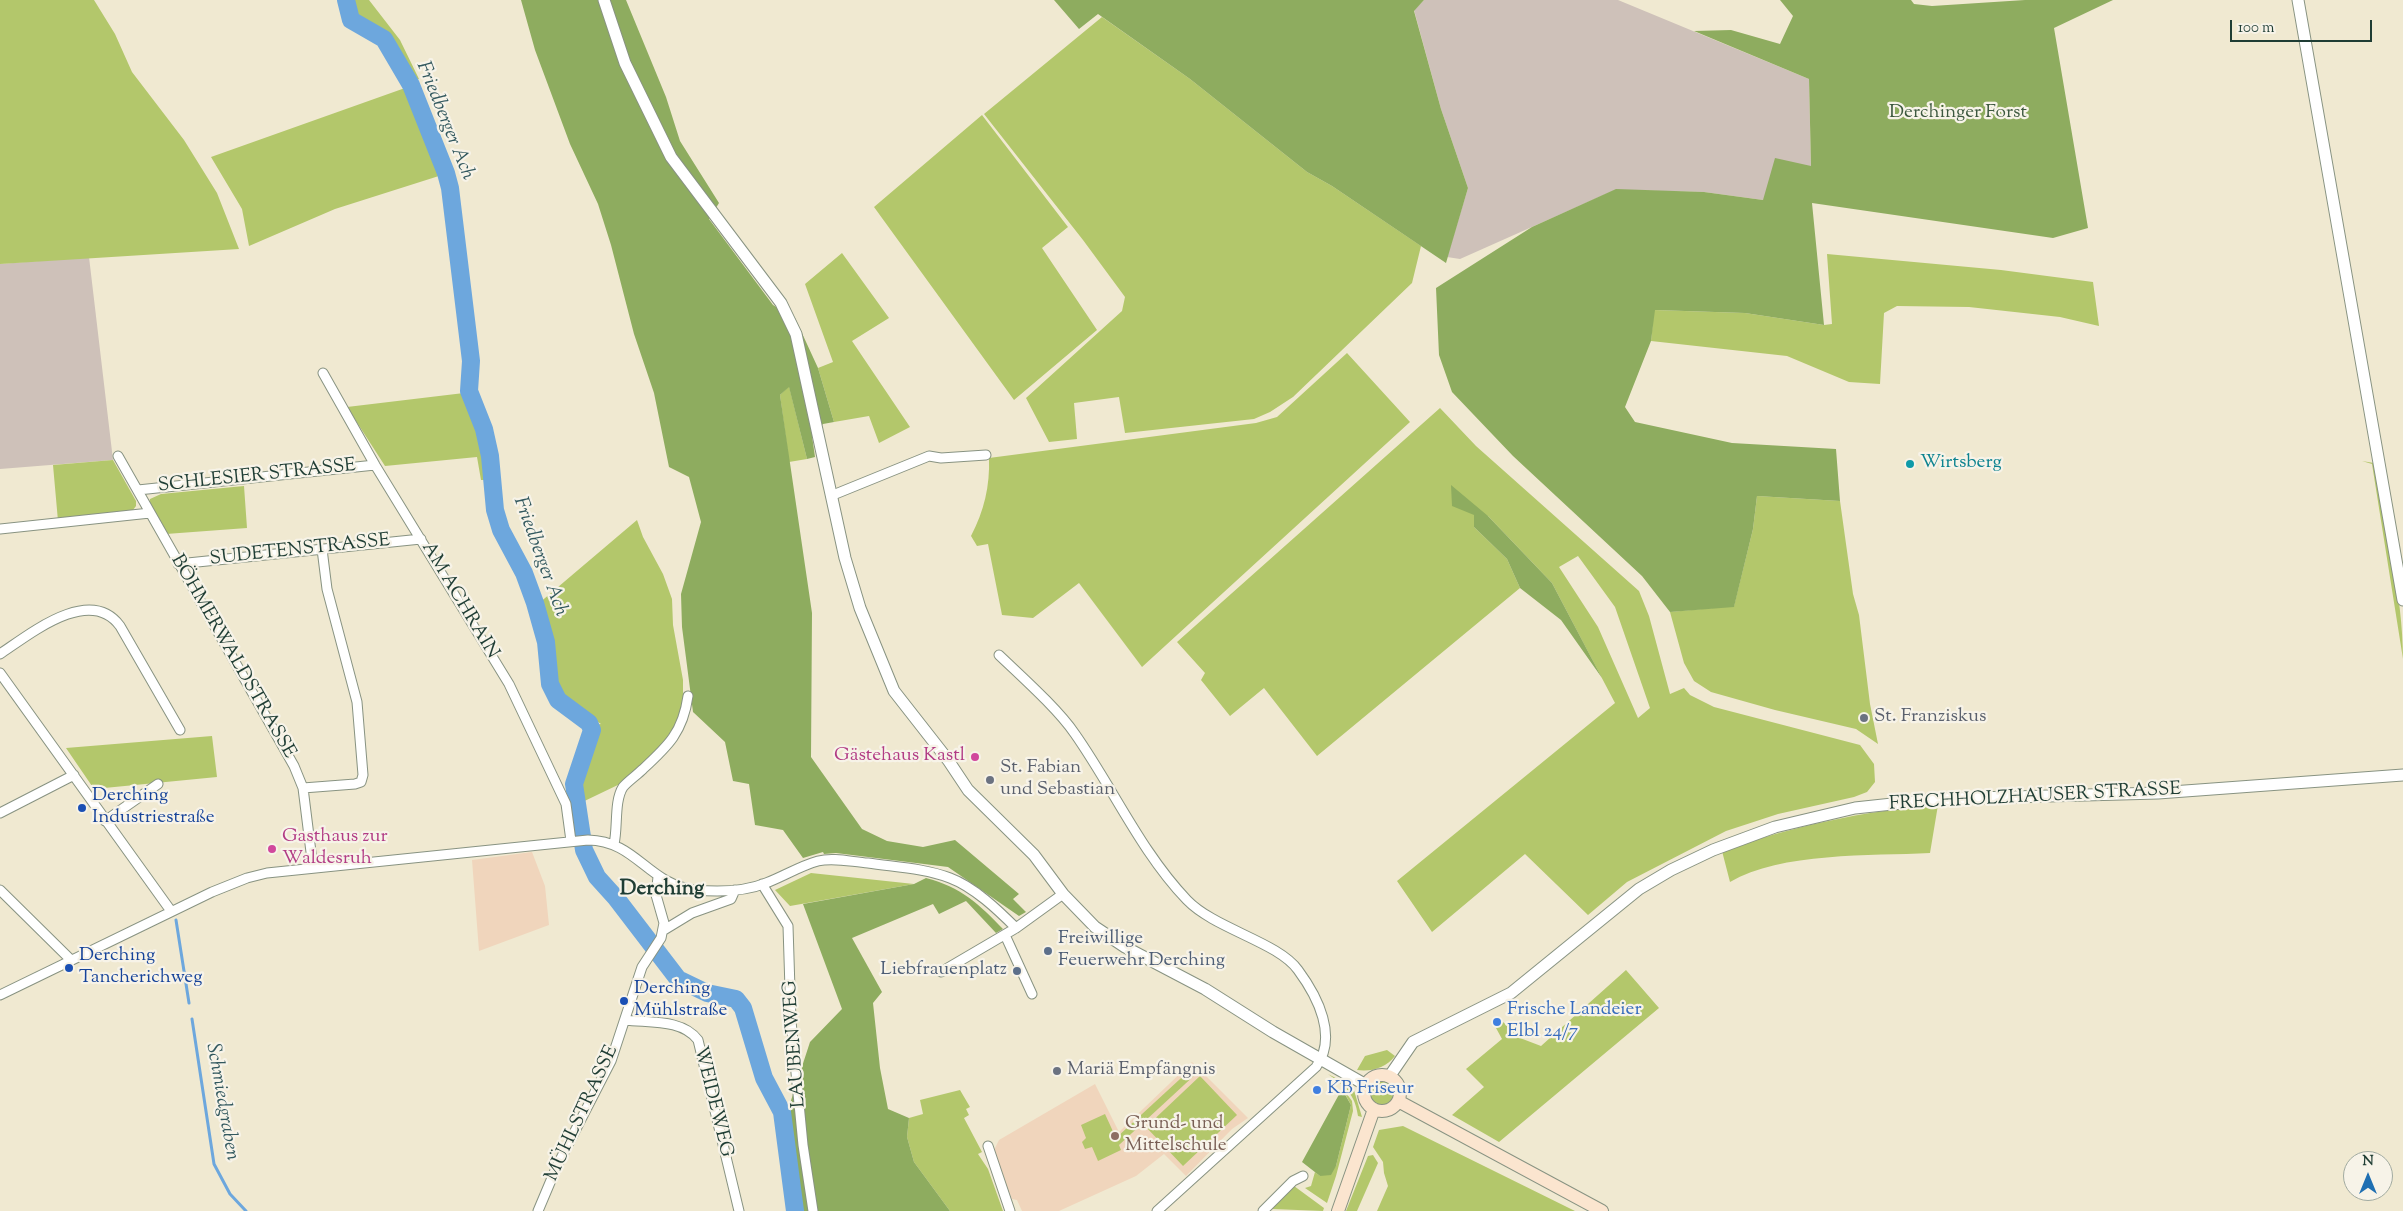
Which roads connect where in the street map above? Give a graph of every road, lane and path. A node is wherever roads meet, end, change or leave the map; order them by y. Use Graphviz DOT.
graph roads {
  1 [pos="604,0"];
  2 [pos="2298,0"];
  3 [pos="322,372"];
  4 [pos="986,454"];
  5 [pos="118,456"];
  6 [pos="376,465"];
  7 [pos="138,490"];
  8 [pos="833,495"];
  9 [pos="150,514"];
  10 [pos="0,529"];
  11 [pos="421,539"];
  12 [pos="322,549"];
  13 [pos="178,564"];
  14 [pos="2403,600"];
  15 [pos="0,654"];
  16 [pos="999,655"];
  17 [pos="0,673"];
  18 [pos="688,696"];
  19 [pos="180,730"];
  20 [pos="2403,774"];
  21 [pos="74,775"];
  22 [pos="158,784"];
  23 [pos="303,788"];
  24 [pos="0,814"];
  25 [pos="105,821"];
  26 [pos="574,841"];
  27 [pos="614,844"];
  28 [pos="313,868"];
  29 [pos="658,877"];
  30 [pos="762,884"];
  31 [pos="0,890"];
  32 [pos="735,890"];
  33 [pos="1063,894"];
  34 [pos="171,911"];
  35 [pos="1016,928"];
  36 [pos="664,930"];
  37 [pos="1005,934"];
  38 [pos="71,960"];
  39 [pos="941,972"];
  40 [pos="1032,994"];
  41 [pos="0,995"];
  42 [pos="625,1020"];
  43 [pos="1321,1060"];
  44 [pos="1389,1077"];
  45 [pos="1366,1085"];
  46 [pos="1398,1101"];
  47 [pos="1374,1110"];
  48 [pos="988,1146"];
  49 [pos="1303,1176"];
  50 [pos="538,1211"];
  51 [pos="739,1211"];
  52 [pos="813,1211"];
  53 [pos="1010,1211"];
  54 [pos="1157,1211"];
  55 [pos="1263,1211"];
  56 [pos="1338,1211"];
  57 [pos="1602,1211"];
  1 -- 8 [label="street"];
  2 -- 14 [label="street"];
  3 -- 6 [label="street, AM ACHRAIN"];
  4 -- 8 [label="street"];
  5 -- 7 [label="street, BÖHMERWALDSTRASSE"];
  6 -- 7 [label="street, SCHLESIER STRASSE"];
  6 -- 11 [label="street, AM ACHRAIN"];
  7 -- 9 [label="street, BÖHMERWALDSTRASSE"];
  8 -- 33 [label="street"];
  9 -- 10 [label="street"];
  9 -- 13 [label="street, BÖHMERWALDSTRASSE"];
  11 -- 12 [label="street, SUDETENSTRASSE"];
  11 -- 26 [label="street, AM ACHRAIN"];
  12 -- 13 [label="street, SUDETENSTRASSE"];
  12 -- 23 [label="street"];
  13 -- 23 [label="street, BÖHMERWALDSTRASSE"];
  15 -- 19 [label="street"];
  16 -- 43 [label="street"];
  17 -- 21 [label="street"];
  18 -- 27 [label="street"];
  20 -- 44 [label="street, FRECHHOLZHAUSER STRASSE"];
  21 -- 24 [label="street"];
  21 -- 25 [label="street"];
  22 -- 25 [label="street"];
  23 -- 28 [label="street, BÖHMERWALDSTRASSE"];
  25 -- 34 [label="street"];
  26 -- 27 [label="street"];
  26 -- 28 [label="street"];
  27 -- 29 [label="street"];
  28 -- 34 [label="street"];
  29 -- 32 [label="street"];
  29 -- 36 [label="street"];
  30 -- 32 [label="street"];
  30 -- 35 [label="street"];
  30 -- 52 [label="street, LAUBENWEG"];
  31 -- 38 [label="street"];
  32 -- 36 [label="street"];
  33 -- 35 [label="street"];
  33 -- 43 [label="street"];
  34 -- 38 [label="street"];
  35 -- 37 [label="street"];
  36 -- 42 [label="street, MÜHLSTRASSE"];
  37 -- 39 [label="street"];
  37 -- 40 [label="street"];
  38 -- 41 [label="street"];
  42 -- 50 [label="street, MÜHLSTRASSE"];
  42 -- 51 [label="street, WEIDEWEG"];
  43 -- 45 [label="street"];
  43 -- 54 [label="street"];
  44 -- 45 [label="main road"];
  44 -- 46 [label="main road"];
  45 -- 47 [label="main road"];
  46 -- 47 [label="main road"];
  46 -- 57 [label="main road"];
  47 -- 56 [label="main road"];
  48 -- 53 [label="street"];
  49 -- 55 [label="street"];
}
